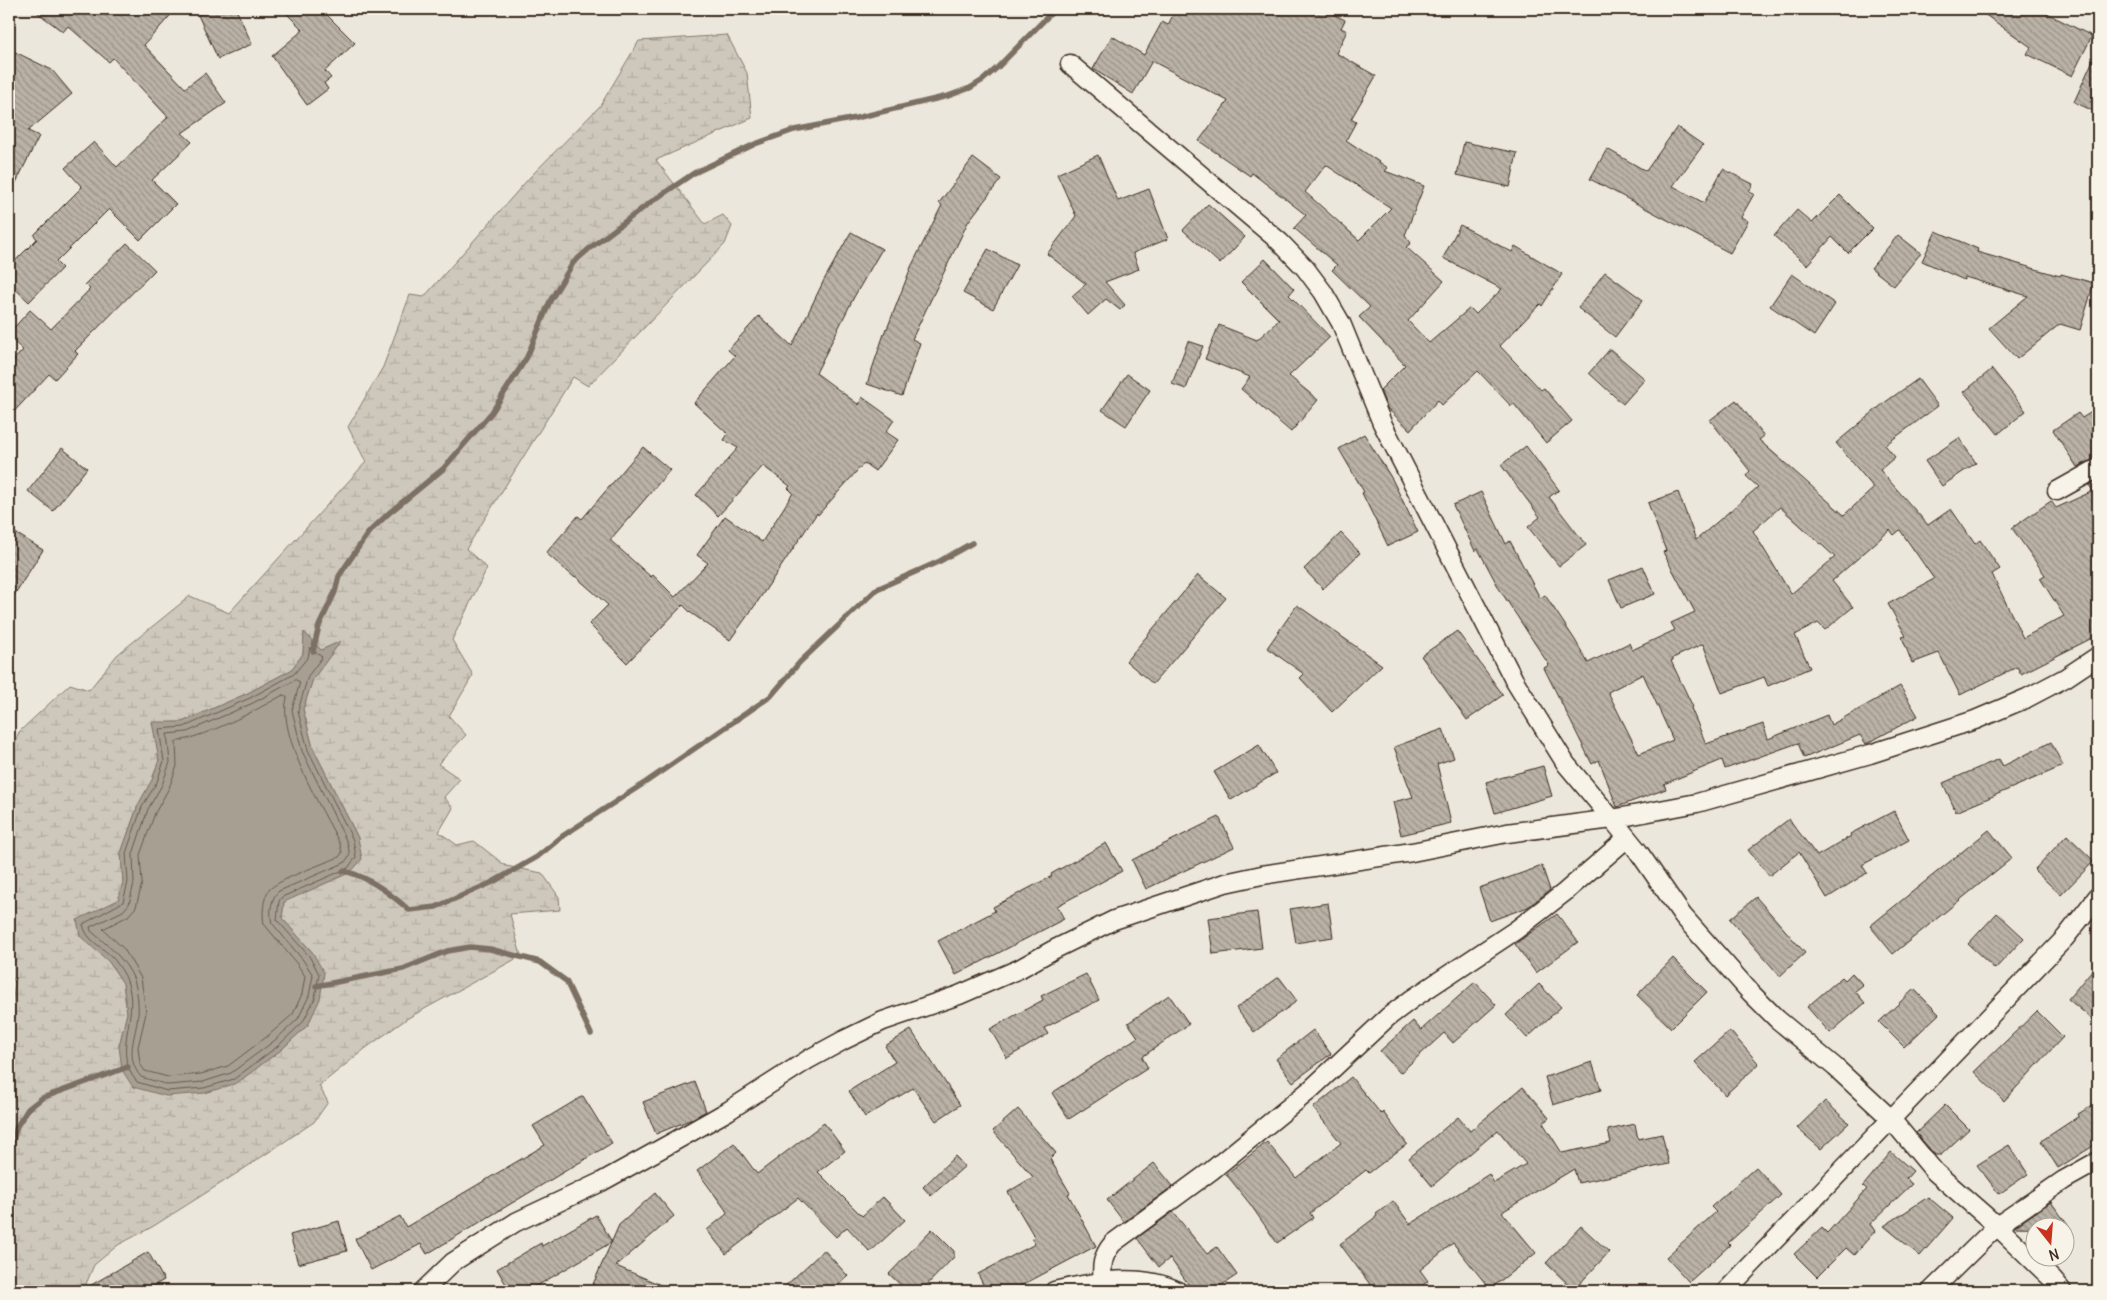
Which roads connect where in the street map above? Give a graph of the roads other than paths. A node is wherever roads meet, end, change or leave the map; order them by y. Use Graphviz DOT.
graph roads {
  1 [pos="1070,64"];
  2 [pos="2098,468"];
  3 [pos="2057,491"];
  4 [pos="2098,656"];
  5 [pos="1612,819"];
  6 [pos="1626,838"];
  7 [pos="2098,896"];
  8 [pos="1891,1119"];
  9 [pos="2098,1161"];
  10 [pos="1997,1226"];
  11 [pos="1103,1283"];
  12 [pos="423,1291"];
  13 [pos="1054,1291"];
  14 [pos="1178,1291"];
  15 [pos="1726,1291"];
  16 [pos="1930,1291"];
  17 [pos="2062,1291"];
  1 -- 5 [label="street"];
  2 -- 3 [label="street"];
  4 -- 5 [label="street"];
  5 -- 6 [label="street"];
  5 -- 12 [label="street"];
  6 -- 8 [label="street"];
  6 -- 11 [label="street"];
  7 -- 8 [label="street"];
  8 -- 10 [label="street"];
  8 -- 15 [label="street"];
  9 -- 10 [label="street"];
  10 -- 16 [label="street"];
  10 -- 17 [label="street"];
  11 -- 13 [label="street"];
  11 -- 14 [label="street"];
}
